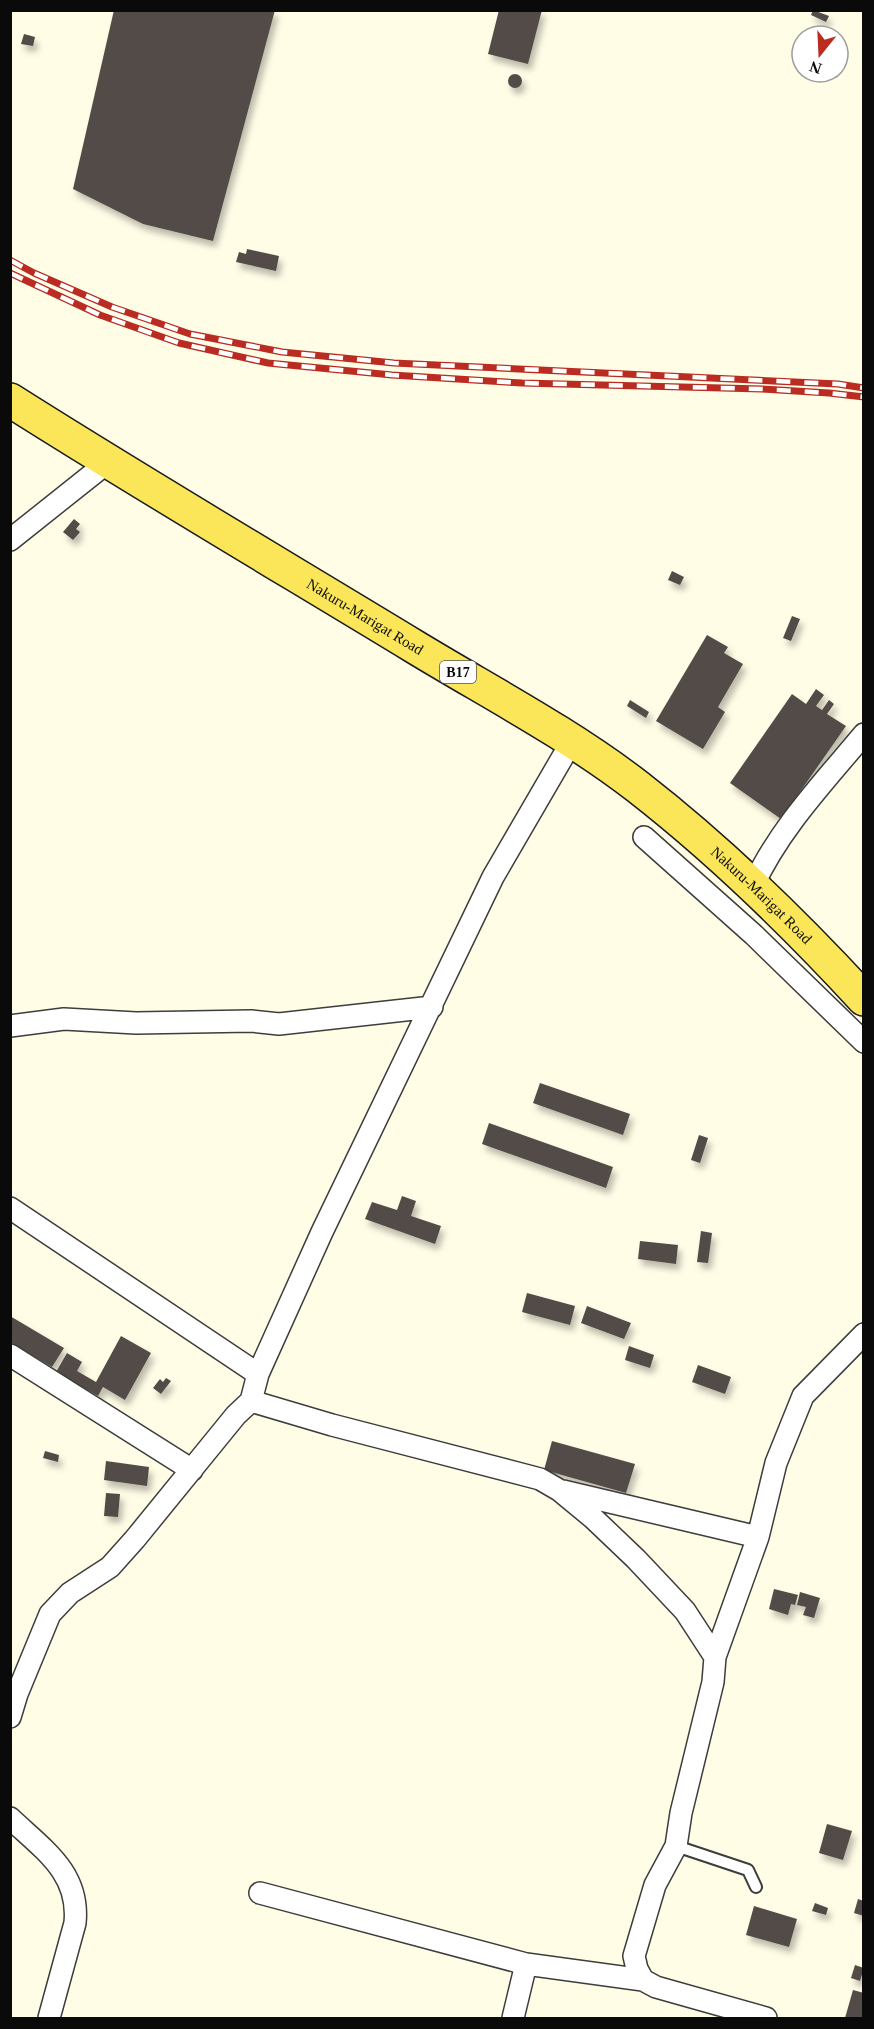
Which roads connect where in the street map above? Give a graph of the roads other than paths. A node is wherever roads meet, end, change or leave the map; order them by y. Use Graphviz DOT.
graph roads {
  1 [pos="10,400"];
  2 [pos="108,462"];
  3 [pos="34,521"];
  4 [pos="10,526"];
  5 [pos="10,540"];
  6 [pos="864,734"];
  7 [pos="572,741"];
  8 [pos="644,837"];
  9 [pos="753,886"];
  10 [pos="864,999"];
  11 [pos="432,1007"];
  12 [pos="10,1026"];
  13 [pos="864,1042"];
  14 [pos="10,1208"];
  15 [pos="864,1334"];
  16 [pos="10,1355"];
  17 [pos="258,1374"];
  18 [pos="251,1401"];
  19 [pos="192,1470"];
  20 [pos="559,1490"];
  21 [pos="758,1537"];
  22 [pos="714,1657"];
  23 [pos="10,1717"];
  24 [pos="10,1818"];
  25 [pos="676,1846"];
  26 [pos="756,1887"];
  27 [pos="260,1893"];
  28 [pos="526,1964"];
  29 [pos="643,1980"];
  30 [pos="49,2019"];
  31 [pos="513,2019"];
  32 [pos="766,2019"];
  1 -- 2 [label="main road, Nakuru-Marigat Road / B17"];
  2 -- 3 [label="street"];
  2 -- 7 [label="main road, Nakuru-Marigat Road / B17"];
  3 -- 4 [label="street"];
  3 -- 5 [label="street"];
  6 -- 9 [label="street"];
  7 -- 9 [label="main road, Nakuru-Marigat Road / B17"];
  7 -- 11 [label="street"];
  8 -- 13 [label="street"];
  9 -- 10 [label="main road, Nakuru-Marigat Road / B17"];
  11 -- 12 [label="street"];
  11 -- 17 [label="street"];
  14 -- 17 [label="street"];
  15 -- 21 [label="street"];
  16 -- 19 [label="street"];
  17 -- 18 [label="street"];
  18 -- 19 [label="street"];
  18 -- 20 [label="street"];
  19 -- 23 [label="street"];
  20 -- 21 [label="street"];
  20 -- 22 [label="street"];
  21 -- 22 [label="street"];
  22 -- 25 [label="street"];
  24 -- 30 [label="street"];
  25 -- 26 [label="lane"];
  25 -- 29 [label="street"];
  27 -- 28 [label="street"];
  28 -- 29 [label="street"];
  28 -- 31 [label="street"];
  29 -- 32 [label="street"];
}
